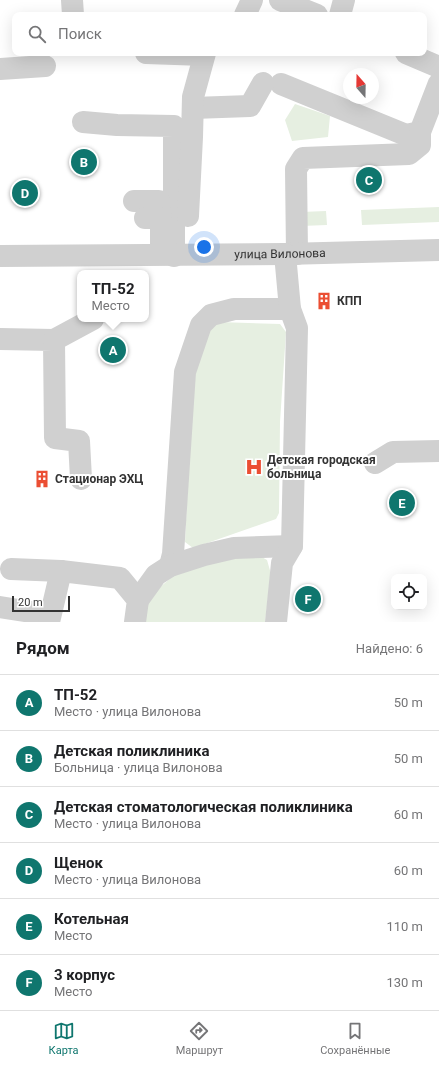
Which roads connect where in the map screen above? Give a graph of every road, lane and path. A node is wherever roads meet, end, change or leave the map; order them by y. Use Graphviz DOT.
graph roads {
  1 [pos="72,0"];
  2 [pos="252,0"];
  3 [pos="280,0"];
  4 [pos="344,0"];
  5 [pos="73,12"];
  6 [pos="246,12"];
  7 [pos="310,12"];
  8 [pos="341,12"];
  9 [pos="204,56"];
  10 [pos="413,56"];
  11 [pos="45,66"];
  12 [pos="439,67"];
  13 [pos="0,69"];
  14 [pos="439,83"];
  15 [pos="193,108"];
  16 [pos="83,122"];
  17 [pos="420,132"];
  18 [pos="147,212"];
  19 [pos="439,250"];
  20 [pos="291,254"];
  21 [pos="174,255"];
  22 [pos="0,256"];
  23 [pos="114,264"];
  24 [pos="290,309"];
  25 [pos="87,322"];
  26 [pos="0,339"];
  27 [pos="54,340"];
  28 [pos="439,451"];
  29 [pos="376,463"];
  30 [pos="81,479"];
  31 [pos="292,546"];
  32 [pos="170,566"];
  33 [pos="11,569"];
  34 [pos="61,571"];
  35 [pos="138,600"];
  36 [pos="0,607"];
  37 [pos="49,619"];
  38 [pos="135,622"];
  39 [pos="276,622"];
  1 -- 5 [label="street"];
  2 -- 6 [label="street"];
  3 -- 7 [label="street"];
  4 -- 8 [label="street"];
  9 -- 15 [label="street"];
  10 -- 12 [label="street"];
  11 -- 13 [label="street"];
  14 -- 17 [label="street"];
  15 -- 17 [label="street"];
  15 -- 21 [label="street"];
  16 -- 21 [label="street"];
  17 -- 20 [label="street"];
  18 -- 21 [label="street"];
  19 -- 20 [label="street, улица Вилонова"];
  20 -- 21 [label="street, улица Вилонова"];
  20 -- 24 [label="street"];
  21 -- 23 [label="street, улица Вилонова"];
  22 -- 23 [label="street, улица Вилонова"];
  24 -- 31 [label="street"];
  24 -- 32 [label="street"];
  25 -- 27 [label="street"];
  26 -- 27 [label="street"];
  27 -- 30 [label="street"];
  28 -- 29 [label="street"];
  31 -- 32 [label="street"];
  31 -- 39 [label="street"];
  32 -- 35 [label="street"];
  33 -- 34 [label="street"];
  34 -- 35 [label="street"];
  34 -- 37 [label="street"];
  35 -- 38 [label="street"];
  36 -- 37 [label="street"];
}
